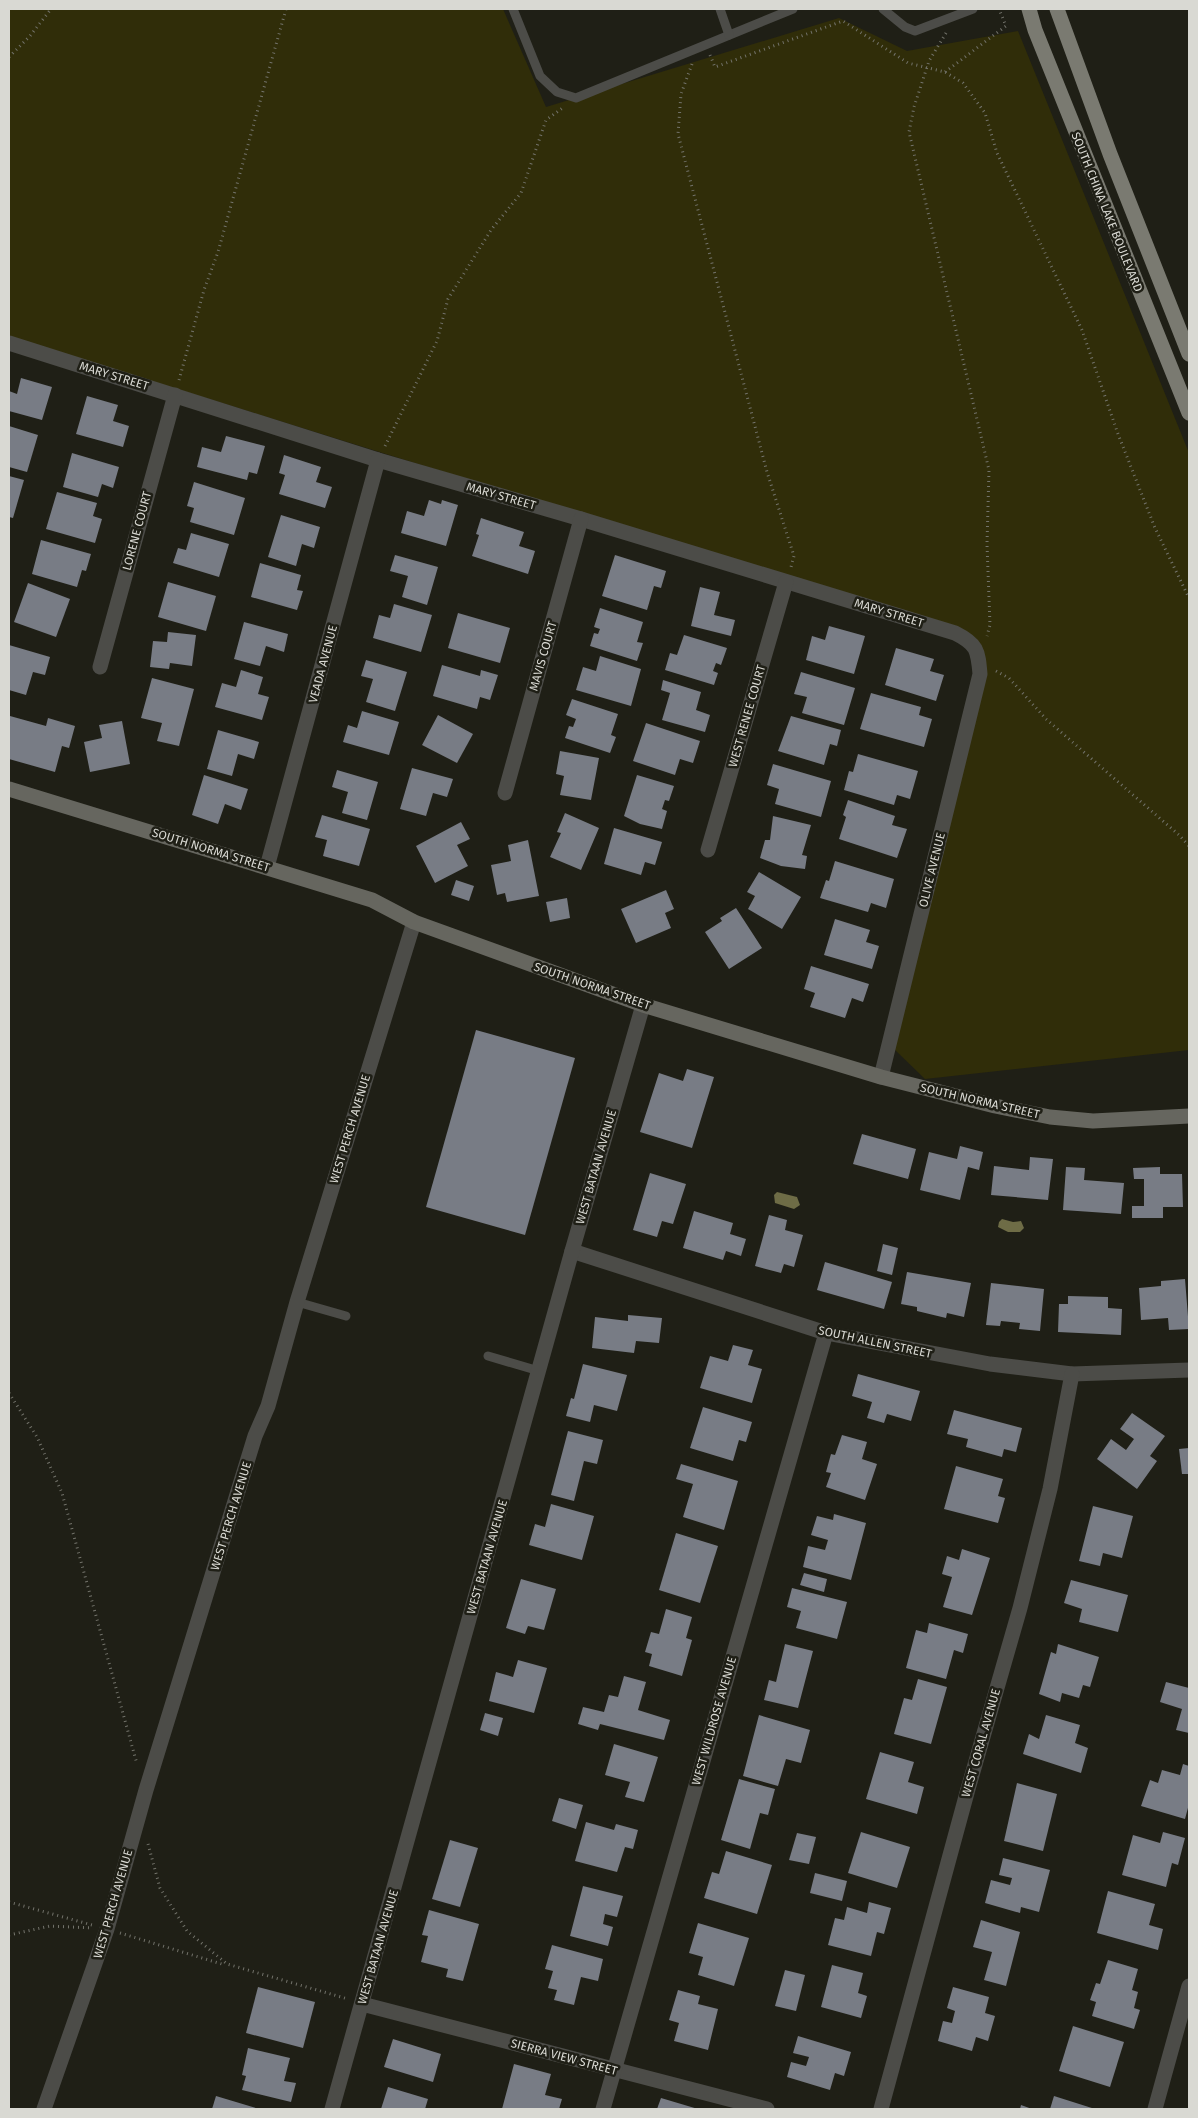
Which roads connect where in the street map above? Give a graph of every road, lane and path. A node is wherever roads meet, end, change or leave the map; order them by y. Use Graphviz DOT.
graph roads {
  1 [pos="51,9"];
  2 [pos="286,9"];
  3 [pos="513,9"];
  4 [pos="720,9"];
  5 [pos="793,9"];
  6 [pos="973,9"];
  7 [pos="1000,9"];
  8 [pos="1029,9"];
  9 [pos="1057,9"];
  10 [pos="885,10"];
  11 [pos="957,16"];
  12 [pos="729,35"];
  13 [pos="698,48"];
  14 [pos="9,57"];
  15 [pos="715,66"];
  16 [pos="945,72"];
  17 [pos="576,98"];
  18 [pos="9,343"];
  19 [pos="1189,354"];
  20 [pos="175,395"];
  21 [pos="1189,413"];
  22 [pos="378,460"];
  23 [pos="581,519"];
  24 [pos="786,582"];
  25 [pos="1189,598"];
  26 [pos="979,662"];
  27 [pos="100,667"];
  28 [pos="9,789"];
  29 [pos="505,793"];
  30 [pos="1189,846"];
  31 [pos="708,850"];
  32 [pos="267,867"];
  33 [pos="414,922"];
  34 [pos="643,1005"];
  35 [pos="881,1077"];
  36 [pos="1189,1116"];
  37 [pos="572,1251"];
  38 [pos="297,1302"];
  39 [pos="346,1316"];
  40 [pos="826,1333"];
  41 [pos="488,1356"];
  42 [pos="1189,1370"];
  43 [pos="539,1371"];
  44 [pos="1072,1374"];
  45 [pos="107,1930"];
  46 [pos="9,1935"];
  47 [pos="1189,1986"];
  48 [pos="362,2004"];
  49 [pos="614,2071"];
  50 [pos="44,2109"];
  51 [pos="332,2109"];
  52 [pos="603,2109"];
  53 [pos="767,2109"];
  54 [pos="881,2109"];
  55 [pos="1155,2109"];
  1 -- 14 [label="path"];
  2 -- 20 [label="path"];
  3 -- 17 [label="lane"];
  4 -- 12 [label="lane"];
  5 -- 12 [label="lane"];
  6 -- 11 [label="lane"];
  7 -- 16 [label="path"];
  8 -- 21 [label="main road, SOUTH CHINA LAKE BOULEVARD"];
  9 -- 19 [label="main road, SOUTH CHINA LAKE BOULEVARD"];
  10 -- 11 [label="lane"];
  11 -- 26 [label="path"];
  12 -- 13 [label="lane"];
  13 -- 17 [label="lane"];
  13 -- 24 [label="path"];
  15 -- 16 [label="path"];
  16 -- 25 [label="path"];
  17 -- 22 [label="path"];
  18 -- 20 [label="street, MARY STREET"];
  20 -- 22 [label="street, MARY STREET"];
  20 -- 27 [label="street, LORENE COURT"];
  22 -- 23 [label="street, MARY STREET"];
  22 -- 32 [label="street, VEADA AVENUE"];
  23 -- 24 [label="street, MARY STREET"];
  23 -- 29 [label="street, MAVIS COURT"];
  24 -- 26 [label="street, MARY STREET"];
  24 -- 31 [label="street, WEST RENEE COURT"];
  26 -- 30 [label="path"];
  26 -- 35 [label="street, OLIVE AVENUE"];
  28 -- 32 [label="street, SOUTH NORMA STREET"];
  32 -- 33 [label="street, SOUTH NORMA STREET"];
  33 -- 34 [label="street, SOUTH NORMA STREET"];
  33 -- 38 [label="street, WEST PERCH AVENUE"];
  34 -- 35 [label="street, SOUTH NORMA STREET"];
  34 -- 37 [label="street, WEST BATAAN AVENUE"];
  35 -- 36 [label="street, SOUTH NORMA STREET"];
  37 -- 40 [label="street, SOUTH ALLEN STREET"];
  37 -- 43 [label="street, WEST BATAAN AVENUE"];
  38 -- 39 [label="lane"];
  38 -- 45 [label="street, WEST PERCH AVENUE"];
  40 -- 44 [label="street, SOUTH ALLEN STREET"];
  40 -- 49 [label="street, WEST WILDROSE AVENUE"];
  41 -- 43 [label="lane"];
  42 -- 44 [label="street, SOUTH ALLEN STREET"];
  43 -- 48 [label="street, WEST BATAAN AVENUE"];
  44 -- 54 [label="street, WEST CORAL AVENUE"];
  45 -- 46 [label="path"];
  45 -- 50 [label="street, WEST PERCH AVENUE"];
  47 -- 55 [label="street"];
  48 -- 49 [label="street, SIERRA VIEW STREET"];
  48 -- 51 [label="street, WEST BATAAN AVENUE"];
  49 -- 52 [label="street, WEST WILDROSE AVENUE"];
  49 -- 53 [label="street, SIERRA VIEW STREET"];
}
